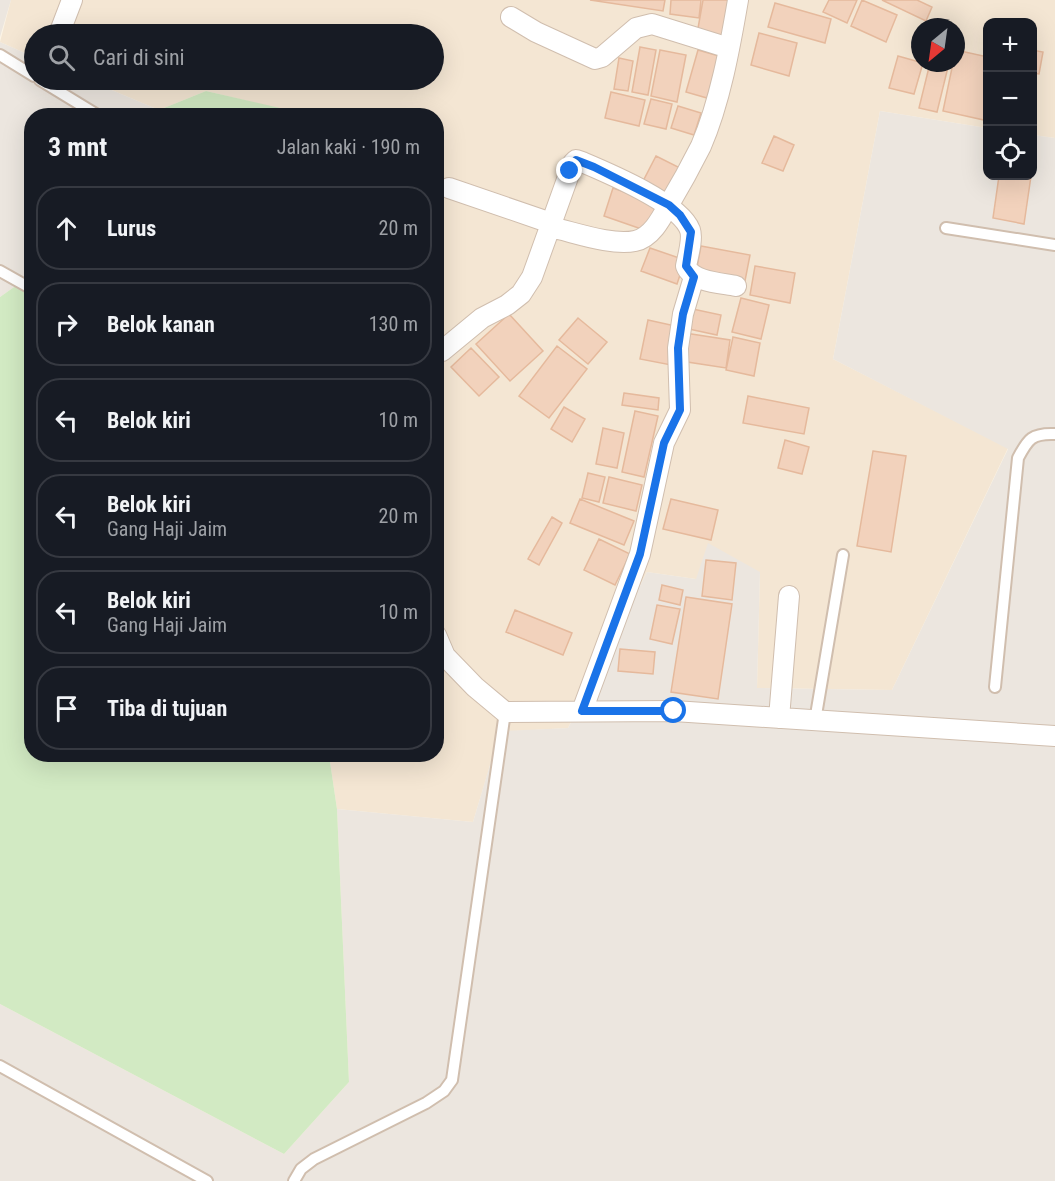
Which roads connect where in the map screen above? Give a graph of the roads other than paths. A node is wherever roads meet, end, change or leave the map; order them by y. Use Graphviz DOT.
graph roads {
  1 [pos="72,0"];
  2 [pos="738,0"];
  3 [pos="512,17"];
  4 [pos="62,24"];
  5 [pos="729,48"];
  6 [pos="0,55"];
  7 [pos="24,70"];
  8 [pos="56,90"];
  9 [pos="86,108"];
  10 [pos="449,188"];
  11 [pos="669,205"];
  12 [pos="551,225"];
  13 [pos="946,228"];
  14 [pos="1055,245"];
  15 [pos="0,270"];
  16 [pos="694,277"];
  17 [pos="24,284"];
  18 [pos="736,286"];
  19 [pos="444,349"];
  20 [pos="1055,434"];
  21 [pos="843,555"];
  22 [pos="789,596"];
  23 [pos="444,656"];
  24 [pos="995,687"];
  25 [pos="582,711"];
  26 [pos="505,712"];
  27 [pos="779,718"];
  28 [pos="815,721"];
  29 [pos="1055,736"];
  30 [pos="0,1066"];
  31 [pos="207,1181"];
  32 [pos="294,1181"];
  1 -- 4 [label="street"];
  2 -- 5 [label="street"];
  3 -- 5 [label="street"];
  5 -- 11 [label="street"];
  6 -- 7 [label="lane"];
  8 -- 9 [label="lane"];
  10 -- 12 [label="street"];
  11 -- 12 [label="street"];
  11 -- 12 [label="street"];
  11 -- 16 [label="street"];
  12 -- 19 [label="street"];
  13 -- 14 [label="lane"];
  15 -- 17 [label="lane"];
  16 -- 18 [label="street"];
  16 -- 25 [label="street"];
  20 -- 24 [label="lane"];
  21 -- 28 [label="lane"];
  22 -- 27 [label="street"];
  23 -- 26 [label="street"];
  25 -- 26 [label="street"];
  25 -- 27 [label="street"];
  26 -- 32 [label="lane"];
  27 -- 28 [label="street"];
  28 -- 29 [label="street"];
  30 -- 31 [label="lane"];
}
